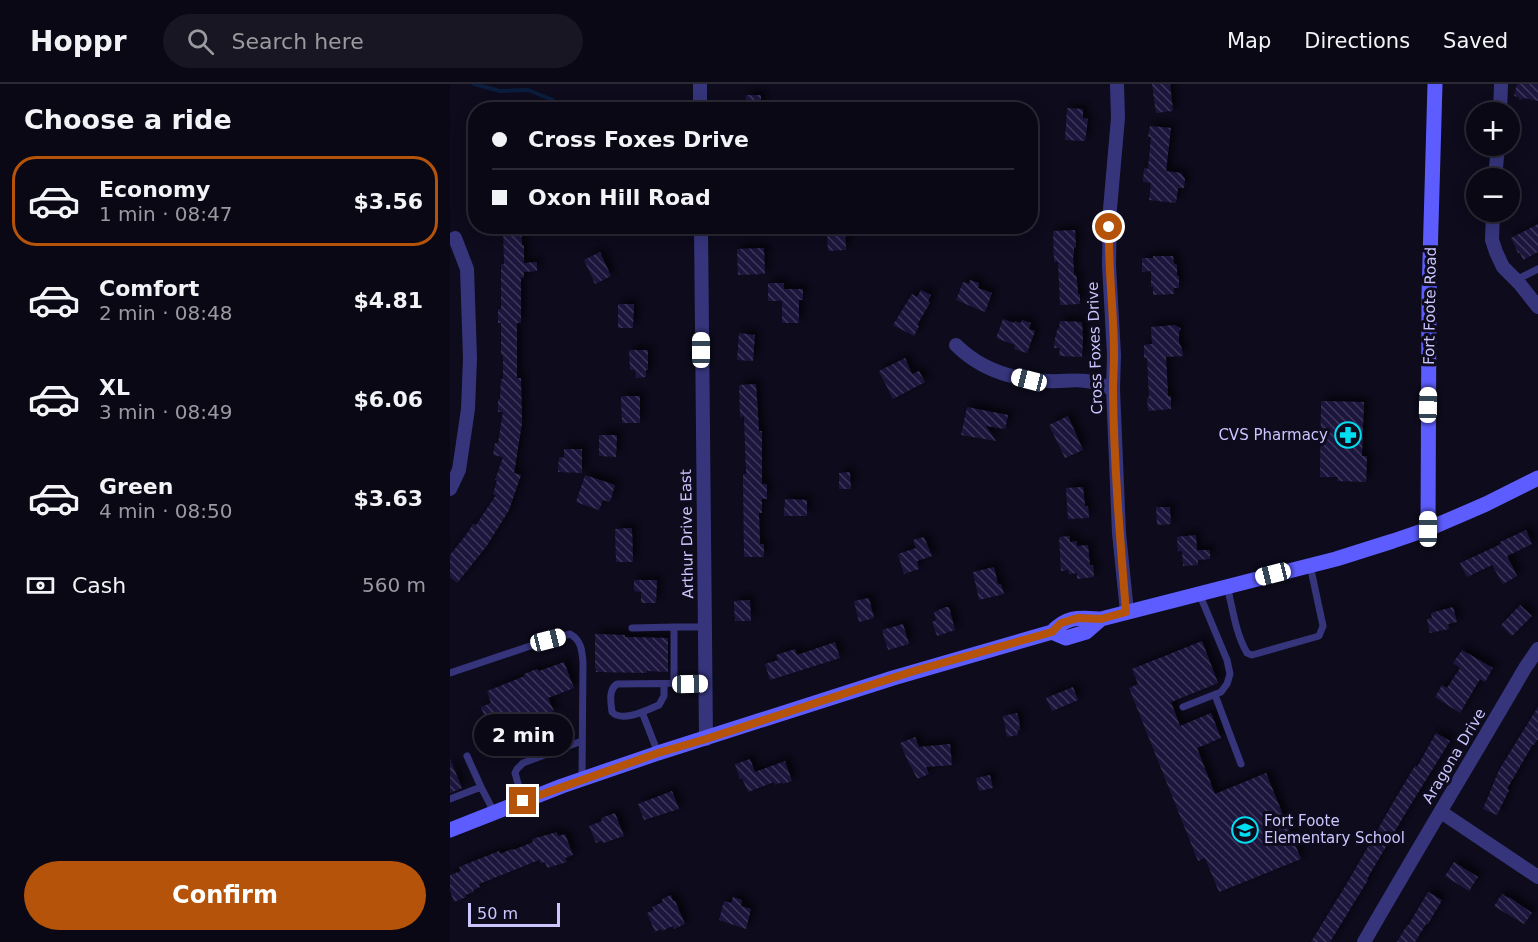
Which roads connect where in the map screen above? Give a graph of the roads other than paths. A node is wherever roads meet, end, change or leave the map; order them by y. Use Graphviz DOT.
graph roads {
  1 [pos="700,84"];
  2 [pos="1118,84"];
  3 [pos="1435,84"];
  4 [pos="1501,84"];
  5 [pos="700,102"];
  6 [pos="1500,102"];
  7 [pos="1492,222"];
  8 [pos="700,234"];
  9 [pos="455,238"];
  10 [pos="1538,269"];
  11 [pos="1516,280"];
  12 [pos="1538,307"];
  13 [pos="956,345"];
  14 [pos="1113,389"];
  15 [pos="1538,478"];
  16 [pos="450,489"];
  17 [pos="1428,529"];
  18 [pos="1310,565"];
  19 [pos="1227,586"];
  20 [pos="1199,593"];
  21 [pos="1126,612"];
  22 [pos="674,627"];
  23 [pos="704,627"];
  24 [pos="632,628"];
  25 [pos="1538,649"];
  26 [pos="450,673"];
  27 [pos="705,683"];
  28 [pos="664,684"];
  29 [pos="674,684"];
  30 [pos="1215,695"];
  31 [pos="1183,707"];
  32 [pos="642,712"];
  33 [pos="706,739"];
  34 [pos="582,741"];
  35 [pos="658,753"];
  36 [pos="467,756"];
  37 [pos="1241,764"];
  38 [pos="582,780"];
  39 [pos="481,787"];
  40 [pos="450,799"];
  41 [pos="523,801"];
  42 [pos="494,812"];
  43 [pos="1441,812"];
  44 [pos="451,828"];
  45 [pos="1538,877"];
  46 [pos="1364,942"];
  1 -- 5 [label="street"];
  2 -- 14 [label="street, Cross Foxes Drive"];
  3 -- 17 [label="main road, Fort Foote Road"];
  4 -- 6 [label="street"];
  7 -- 11 [label="street"];
  8 -- 23 [label="street, Arthur Drive East"];
  9 -- 16 [label="street"];
  10 -- 11 [label="lane"];
  11 -- 12 [label="street"];
  13 -- 14 [label="street"];
  14 -- 21 [label="street, Cross Foxes Drive"];
  15 -- 17 [label="main road"];
  17 -- 18 [label="main road"];
  18 -- 19 [label="main road"];
  18 -- 19 [label="lane"];
  19 -- 20 [label="main road"];
  20 -- 21 [label="main road"];
  20 -- 30 [label="lane"];
  21 -- 33 [label="main road"];
  22 -- 23 [label="lane"];
  22 -- 24 [label="lane"];
  22 -- 29 [label="lane"];
  23 -- 27 [label="street, Arthur Drive East"];
  25 -- 43 [label="street, Aragona Drive"];
  26 -- 34 [label="lane"];
  27 -- 29 [label="lane"];
  27 -- 33 [label="street, Arthur Drive East"];
  28 -- 29 [label="lane"];
  28 -- 32 [label="lane"];
  28 -- 32 [label="lane"];
  30 -- 31 [label="lane"];
  30 -- 37 [label="lane"];
  32 -- 35 [label="lane"];
  33 -- 35 [label="main road"];
  34 -- 38 [label="lane"];
  34 -- 41 [label="lane"];
  35 -- 38 [label="main road"];
  36 -- 39 [label="lane"];
  38 -- 41 [label="main road"];
  39 -- 40 [label="lane"];
  39 -- 42 [label="lane"];
  41 -- 42 [label="main road"];
  42 -- 44 [label="main road"];
  43 -- 45 [label="street"];
  43 -- 46 [label="street, Aragona Drive"];
}
